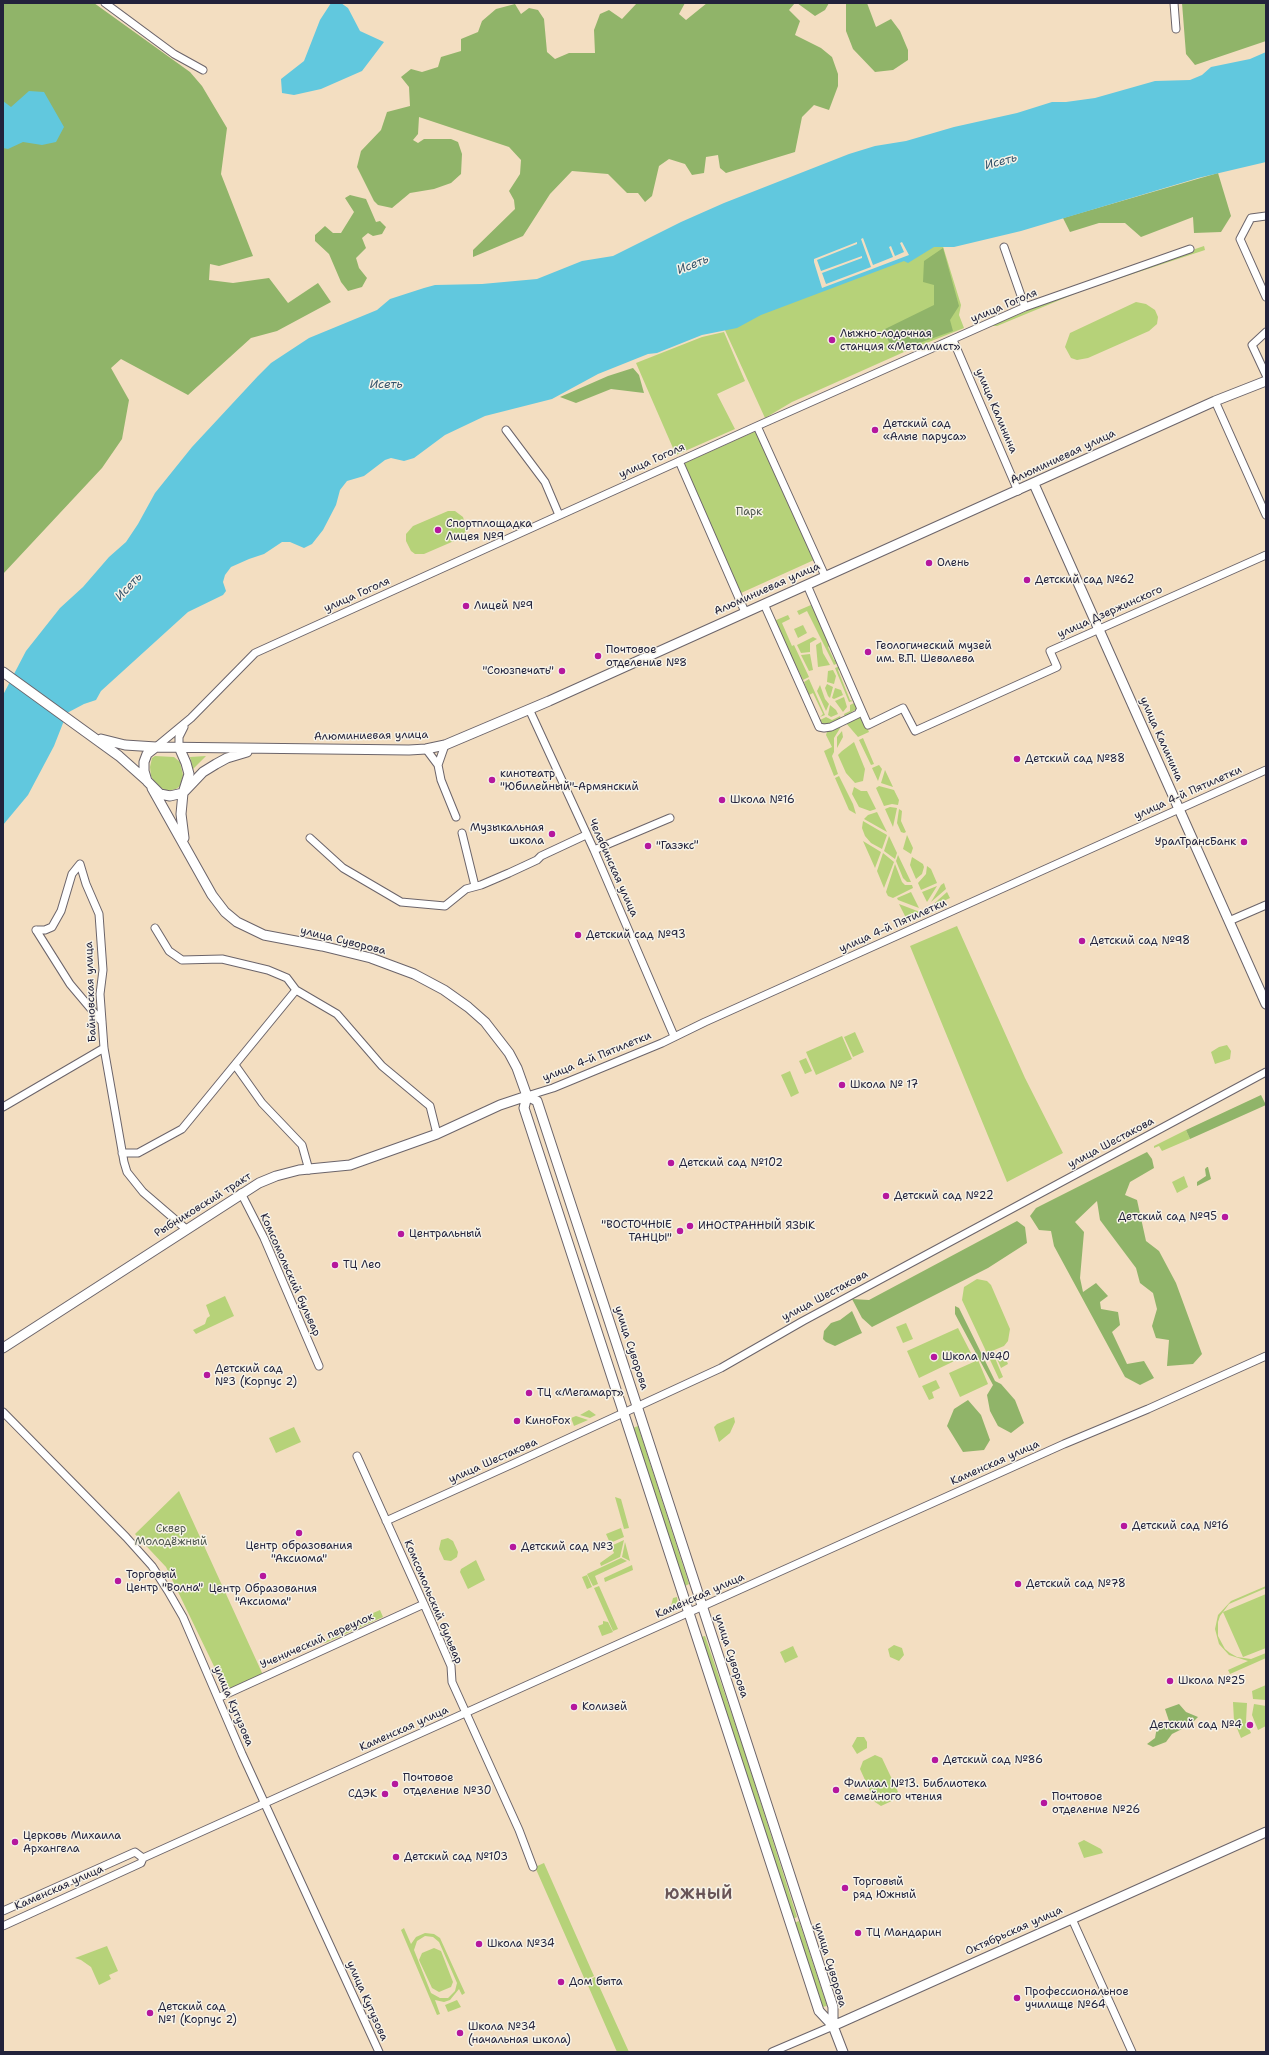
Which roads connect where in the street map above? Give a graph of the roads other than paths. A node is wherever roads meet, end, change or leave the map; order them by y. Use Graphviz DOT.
graph roads {
  1 [pos="106,3"];
  2 [pos="1174,3"];
  3 [pos="1176,29"];
  4 [pos="203,70"];
  5 [pos="1266,216"];
  6 [pos="1004,246"];
  7 [pos="1190,249"];
  8 [pos="1266,294"];
  9 [pos="1025,307"];
  10 [pos="1266,332"];
  11 [pos="953,340"];
  12 [pos="1266,375"];
  13 [pos="1266,381"];
  14 [pos="1214,401"];
  15 [pos="758,426"];
  16 [pos="506,430"];
  17 [pos="679,461"];
  18 [pos="1034,484"];
  19 [pos="1018,491"];
  20 [pos="559,515"];
  21 [pos="1266,516"];
  22 [pos="1266,555"];
  23 [pos="825,576"];
  24 [pos="806,585"];
  25 [pos="764,604"];
  26 [pos="745,612"];
  27 [pos="1099,629"];
  28 [pos="3,672"];
  29 [pos="529,709"];
  30 [pos="860,710"];
  31 [pos="191,718"];
  32 [pos="81,729"];
  33 [pos="445,745"];
  34 [pos="156,747"];
  35 [pos="179,747"];
  36 [pos="263,749"];
  37 [pos="426,749"];
  38 [pos="438,765"];
  39 [pos="1266,770"];
  40 [pos="150,784"];
  41 [pos="183,793"];
  42 [pos="1180,809"];
  43 [pos="456,817"];
  44 [pos="670,818"];
  45 [pos="462,834"];
  46 [pos="586,835"];
  47 [pos="310,838"];
  48 [pos="186,845"];
  49 [pos="594,850"];
  50 [pos="475,886"];
  51 [pos="1266,905"];
  52 [pos="1229,921"];
  53 [pos="155,928"];
  54 [pos="296,990"];
  55 [pos="1266,1004"];
  56 [pos="102,1022"];
  57 [pos="674,1036"];
  58 [pos="104,1048"];
  59 [pos="235,1065"];
  60 [pos="1266,1072"];
  61 [pos="526,1096"];
  62 [pos="3,1106"];
  63 [pos="437,1134"];
  64 [pos="122,1152"];
  65 [pos="309,1170"];
  66 [pos="241,1193"];
  67 [pos="186,1229"];
  68 [pos="3,1348"];
  69 [pos="1266,1356"];
  70 [pos="319,1366"];
  71 [pos="637,1406"];
  72 [pos="3,1412"];
  73 [pos="623,1413"];
  74 [pos="357,1456"];
  75 [pos="386,1521"];
  76 [pos="424,1604"];
  77 [pos="703,1607"];
  78 [pos="689,1613"];
  79 [pos="218,1698"];
  80 [pos="465,1714"];
  81 [pos="266,1804"];
  82 [pos="1266,1832"];
  83 [pos="143,1858"];
  84 [pos="533,1867"];
  85 [pos="3,1911"];
  86 [pos="1072,1919"];
  87 [pos="3,1926"];
  88 [pos="833,2026"];
  89 [pos="378,2052"];
  90 [pos="772,2052"];
  91 [pos="843,2052"];
  92 [pos="1132,2052"];
  1 -- 4 [label="street"];
  2 -- 3 [label="street"];
  5 -- 8 [label="street"];
  6 -- 9 [label="street"];
  7 -- 9 [label="street, улица Гоголя"];
  9 -- 11 [label="street, улица Гоголя"];
  10 -- 12 [label="street"];
  11 -- 15 [label="street, улица Гоголя"];
  11 -- 19 [label="street, улица Калинина"];
  13 -- 14 [label="main road, Алюминиевая улица"];
  14 -- 18 [label="main road, Алюминиевая улица"];
  14 -- 21 [label="street"];
  15 -- 17 [label="street, улица Гоголя"];
  15 -- 23 [label="street"];
  16 -- 20 [label="street"];
  17 -- 20 [label="street, улица Гоголя"];
  17 -- 26 [label="street"];
  18 -- 19 [label="main road, Алюминиевая улица"];
  18 -- 27 [label="main road, улица Калинина"];
  19 -- 23 [label="main road, Алюминиевая улица"];
  20 -- 31 [label="street, улица Гоголя"];
  22 -- 27 [label="street, улица Дзержинского"];
  23 -- 24 [label="main road, Алюминиевая улица"];
  24 -- 25 [label="main road, Алюминиевая улица"];
  24 -- 30 [label="street"];
  25 -- 26 [label="main road, Алюминиевая улица"];
  25 -- 30 [label="street"];
  26 -- 29 [label="main road, Алюминиевая улица"];
  27 -- 30 [label="street, улица Дзержинского"];
  27 -- 42 [label="main road, улица Калинина"];
  28 -- 32 [label="main road"];
  29 -- 33 [label="main road, Алюминиевая улица"];
  29 -- 46 [label="street, Челябинская улица"];
  31 -- 34 [label="street, улица Гоголя"];
  31 -- 35 [label="street"];
  32 -- 34 [label="main road"];
  32 -- 40 [label="main road"];
  33 -- 37 [label="main road, Алюминиевая улица"];
  33 -- 38 [label="street"];
  34 -- 35 [label="main road"];
  34 -- 40 [label="main road"];
  35 -- 36 [label="main road"];
  35 -- 41 [label="main road"];
  36 -- 37 [label="main road, Алюминиевая улица"];
  36 -- 41 [label="main road"];
  37 -- 38 [label="street"];
  38 -- 43 [label="street"];
  39 -- 42 [label="street, улица 4-й Пятилетки"];
  40 -- 41 [label="main road"];
  40 -- 48 [label="main road, улица Суворова"];
  41 -- 48 [label="main road"];
  42 -- 52 [label="main road, улица Калинина"];
  42 -- 57 [label="street, улица 4-й Пятилетки"];
  44 -- 49 [label="street"];
  45 -- 50 [label="street"];
  46 -- 49 [label="street, Челябинская улица"];
  46 -- 50 [label="street"];
  47 -- 50 [label="street"];
  48 -- 61 [label="main road, улица Суворова"];
  49 -- 57 [label="street, Челябинская улица"];
  51 -- 52 [label="street"];
  52 -- 55 [label="main road, улица Калинина"];
  53 -- 54 [label="street"];
  54 -- 59 [label="street"];
  54 -- 63 [label="street"];
  56 -- 56 [label="street, Байновская улица"];
  56 -- 58 [label="street, Байновская улица"];
  57 -- 61 [label="street, улица 4-й Пятилетки"];
  58 -- 62 [label="street"];
  58 -- 64 [label="street, Байновская улица"];
  59 -- 64 [label="street"];
  59 -- 65 [label="street"];
  60 -- 71 [label="street, улица Шестакова"];
  61 -- 63 [label="main road, Рыбниковский тракт"];
  61 -- 71 [label="main road, улица Суворова"];
  61 -- 73 [label="main road, улица Суворова"];
  63 -- 65 [label="main road, Рыбниковский тракт"];
  64 -- 67 [label="street, Байновская улица"];
  65 -- 66 [label="main road, Рыбниковский тракт"];
  66 -- 67 [label="main road, Рыбниковский тракт"];
  66 -- 70 [label="street, Комсомольский бульвар"];
  67 -- 68 [label="main road, Рыбниковский тракт"];
  69 -- 77 [label="street, Каменская улица"];
  71 -- 73 [label="street, улица Шестакова"];
  71 -- 77 [label="main road, улица Суворова"];
  72 -- 79 [label="street, улица Кутузова"];
  73 -- 75 [label="street, улица Шестакова"];
  73 -- 78 [label="main road, улица Суворова"];
  74 -- 75 [label="street, Комсомольский бульвар"];
  75 -- 76 [label="street, Комсомольский бульвар"];
  76 -- 79 [label="street, Ученический переулок"];
  76 -- 80 [label="street, Комсомольский бульвар"];
  77 -- 78 [label="street, Каменская улица"];
  77 -- 88 [label="main road, улица Суворова"];
  78 -- 80 [label="street, Каменская улица"];
  78 -- 88 [label="main road, улица Суворова"];
  79 -- 81 [label="street, улица Кутузова"];
  80 -- 81 [label="street, Каменская улица"];
  80 -- 84 [label="street, Комсомольский бульвар"];
  81 -- 83 [label="street, Каменская улица"];
  81 -- 89 [label="street, улица Кутузова"];
  82 -- 86 [label="main road, Октябрьская улица"];
  83 -- 85 [label="street, Каменская улица"];
  83 -- 87 [label="street, Каменская улица"];
  86 -- 88 [label="main road, Октябрьская улица"];
  86 -- 92 [label="street"];
  88 -- 90 [label="street, Октябрьская улица"];
  88 -- 91 [label="main road"];
}
